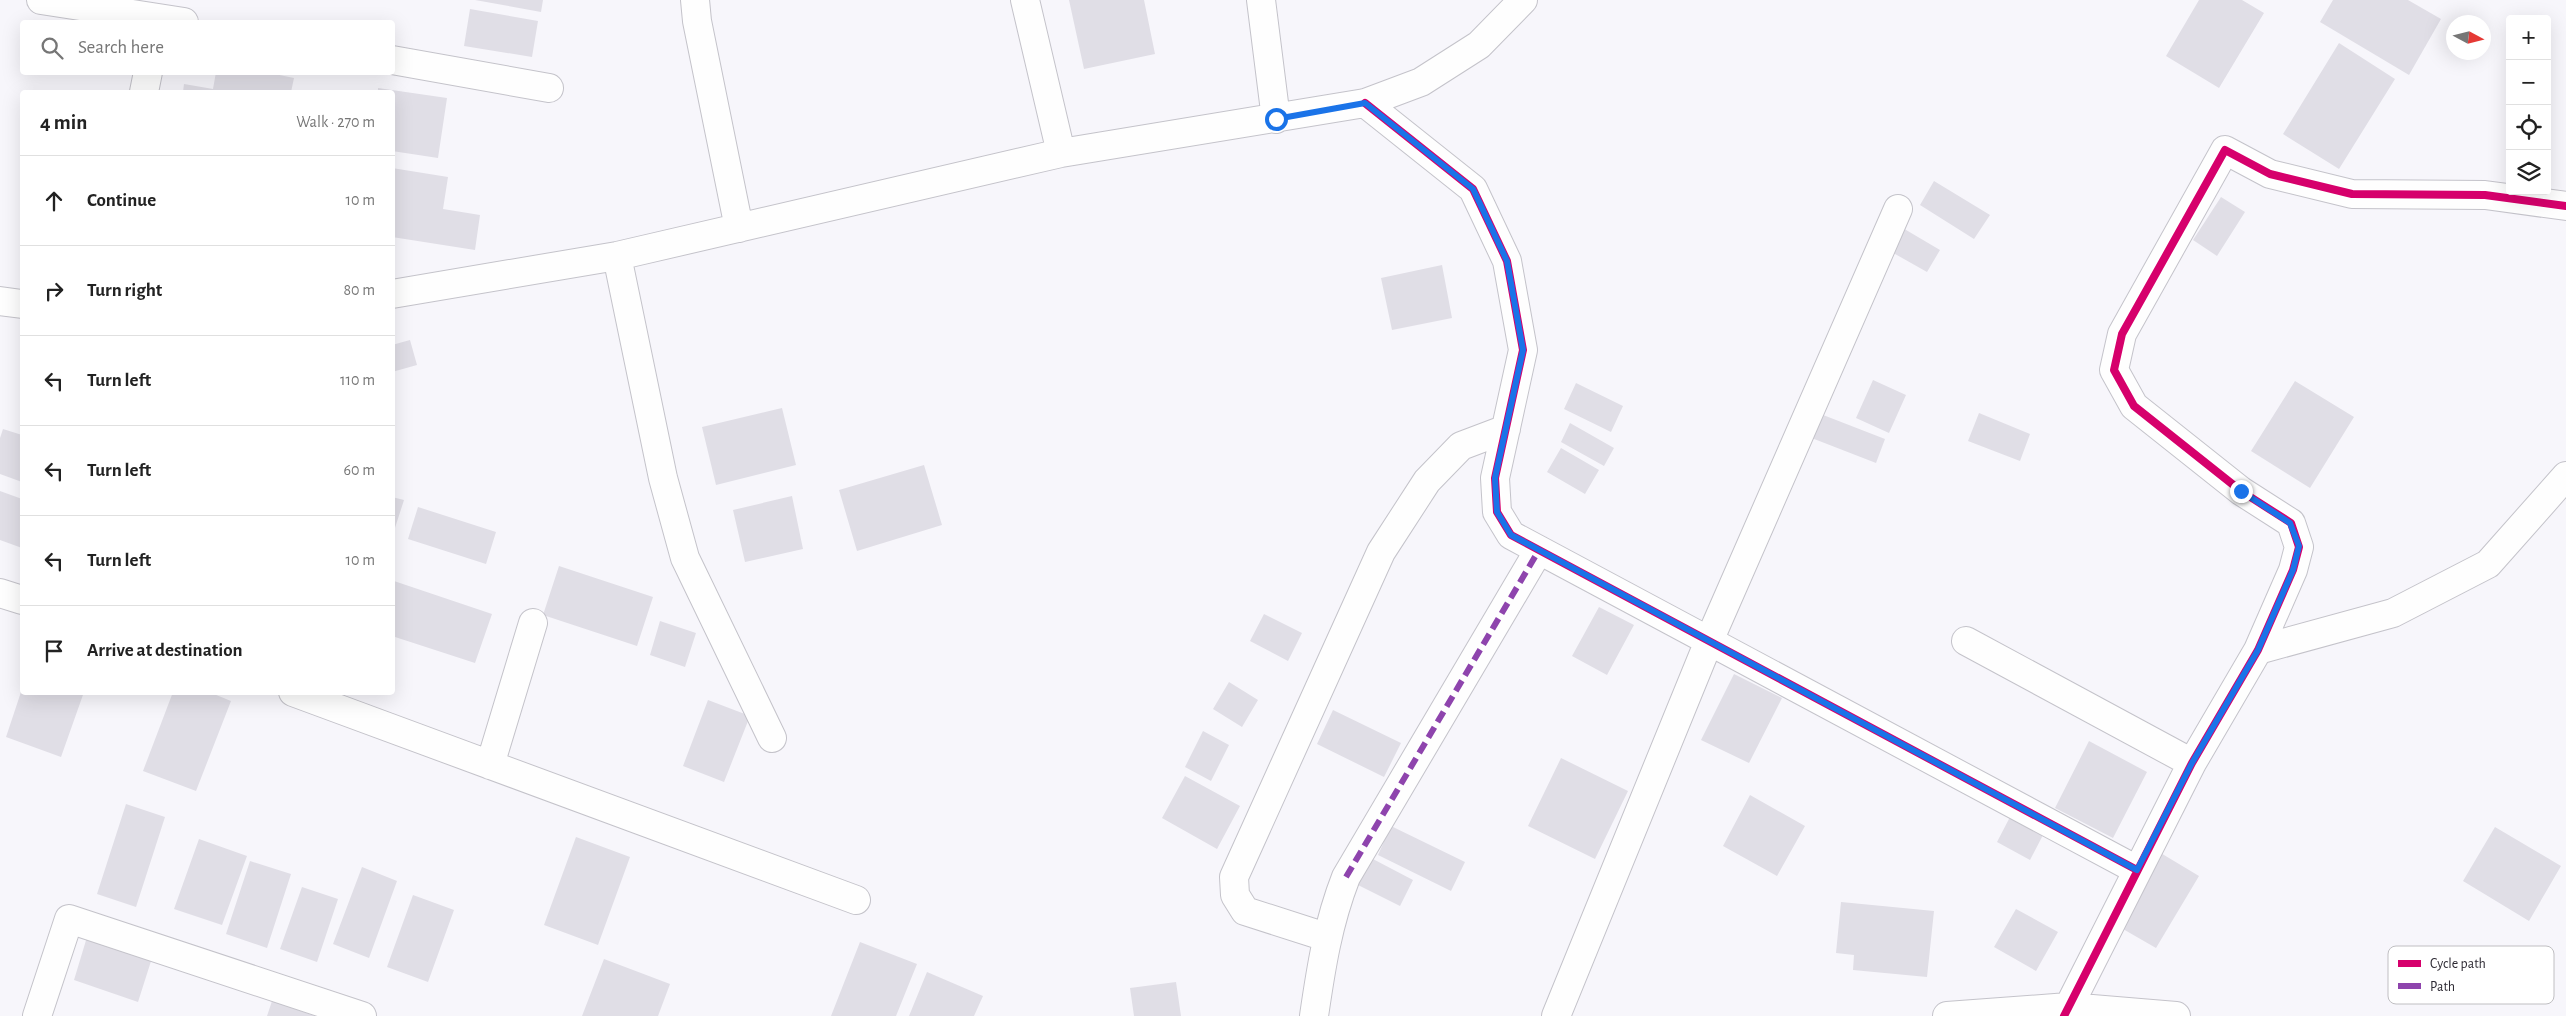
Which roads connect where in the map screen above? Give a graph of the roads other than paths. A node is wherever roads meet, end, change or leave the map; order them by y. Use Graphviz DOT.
graph roads {
  1 [pos="41,0"];
  2 [pos="695,0"];
  3 [pos="1025,0"];
  4 [pos="1261,0"];
  5 [pos="1523,0"];
  6 [pos="158,13"];
  7 [pos="178,20"];
  8 [pos="395,61"];
  9 [pos="147,75"];
  10 [pos="549,88"];
  11 [pos="144,90"];
  12 [pos="1365,103"];
  13 [pos="1276,119"];
  14 [pos="1061,153"];
  15 [pos="2566,206"];
  16 [pos="1898,209"];
  17 [pos="739,228"];
  18 [pos="617,256"];
  19 [pos="395,293"];
  20 [pos="0,301"];
  21 [pos="20,304"];
  22 [pos="1506,429"];
  23 [pos="2566,476"];
  24 [pos="1539,550"];
  25 [pos="0,593"];
  26 [pos="20,599"];
  27 [pos="533,623"];
  28 [pos="1709,641"];
  29 [pos="1966,641"];
  30 [pos="2258,650"];
  31 [pos="301,695"];
  32 [pos="772,738"];
  33 [pos="2192,763"];
  34 [pos="490,765"];
  35 [pos="2137,870"];
  36 [pos="856,900"];
  37 [pos="1326,937"];
  38 [pos="2066,1012"];
  39 [pos="37,1016"];
  40 [pos="362,1016"];
  41 [pos="1314,1016"];
  42 [pos="1556,1016"];
  43 [pos="1947,1016"];
  44 [pos="2176,1016"];
  1 -- 6 [label="street"];
  2 -- 17 [label="street"];
  3 -- 14 [label="street"];
  4 -- 13 [label="street"];
  5 -- 12 [label="street"];
  6 -- 7 [label="street"];
  8 -- 10 [label="street"];
  9 -- 11 [label="street"];
  12 -- 13 [label="street"];
  12 -- 22 [label="street"];
  13 -- 14 [label="street"];
  14 -- 17 [label="street"];
  15 -- 30 [label="street"];
  16 -- 28 [label="street"];
  17 -- 18 [label="street"];
  18 -- 19 [label="street"];
  18 -- 32 [label="street"];
  20 -- 21 [label="street"];
  22 -- 24 [label="street"];
  22 -- 37 [label="street"];
  23 -- 30 [label="street"];
  24 -- 28 [label="street"];
  24 -- 37 [label="street"];
  25 -- 26 [label="street"];
  27 -- 34 [label="street"];
  28 -- 35 [label="street"];
  28 -- 42 [label="street"];
  29 -- 33 [label="street"];
  30 -- 33 [label="street"];
  31 -- 34 [label="street"];
  33 -- 35 [label="street"];
  34 -- 36 [label="street"];
  35 -- 38 [label="street"];
  37 -- 41 [label="street"];
  38 -- 43 [label="street"];
  38 -- 44 [label="street"];
  39 -- 40 [label="street"];
}
